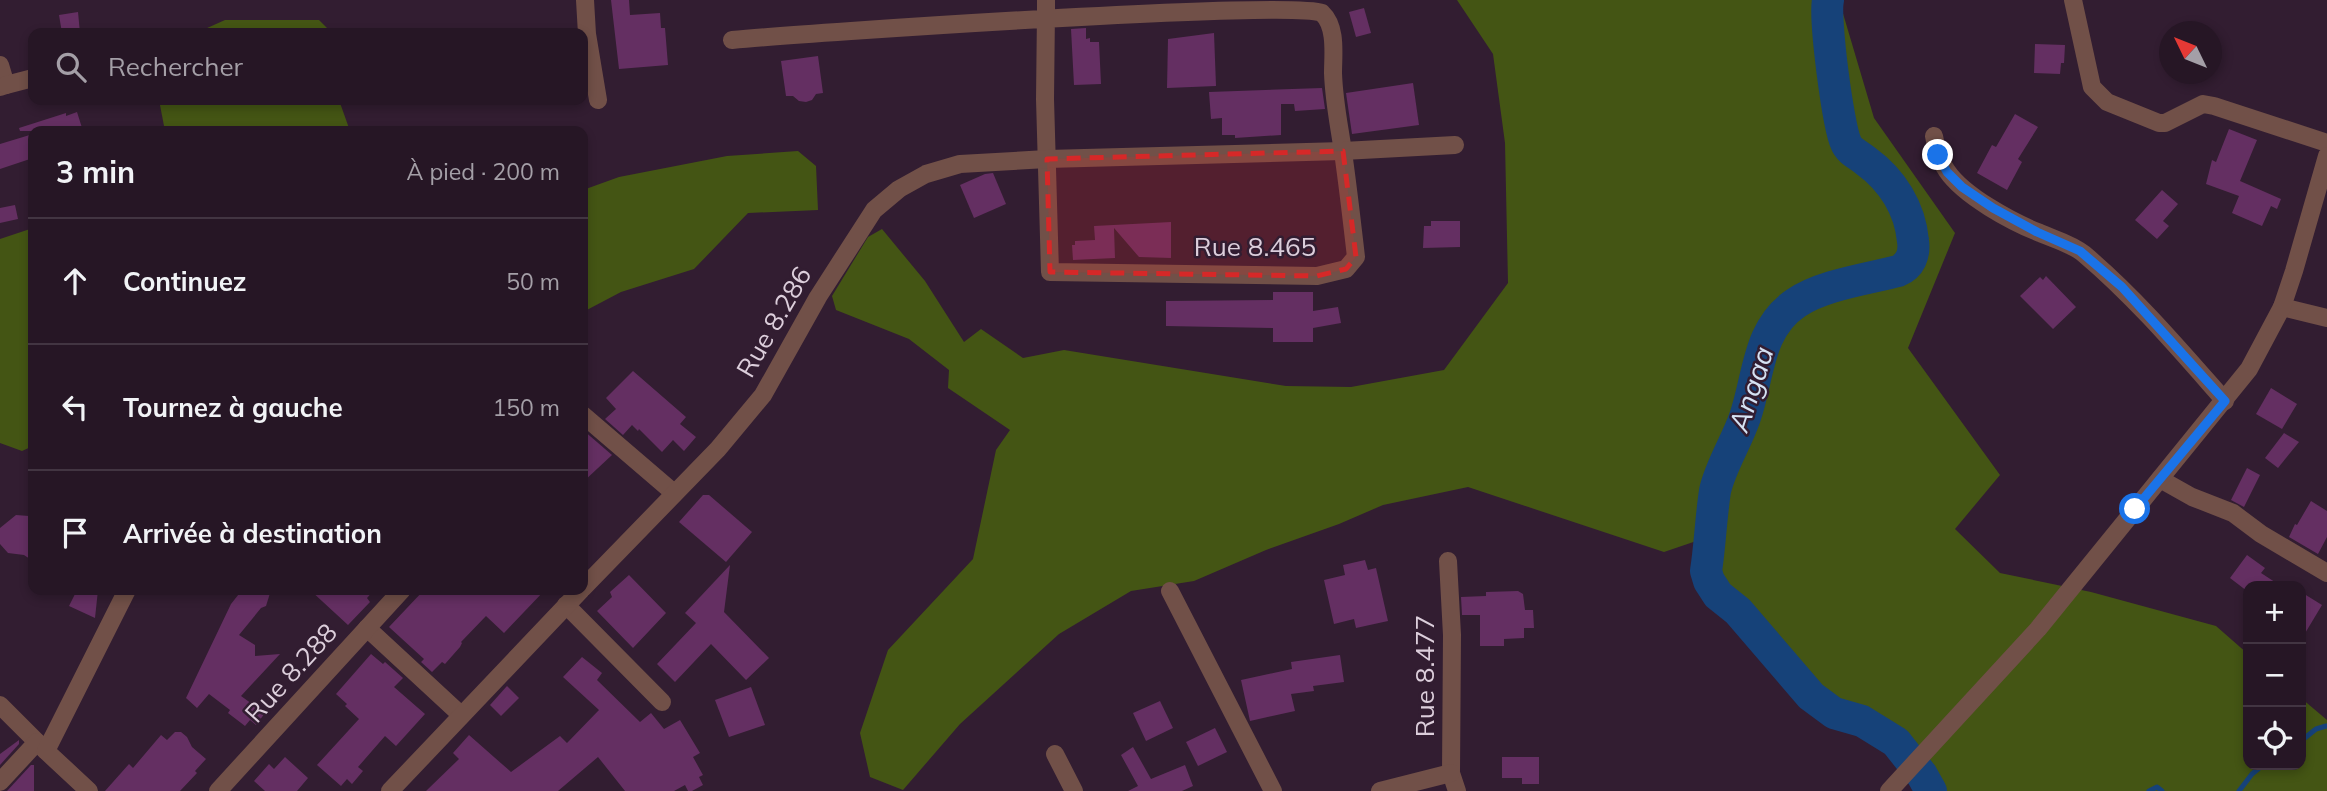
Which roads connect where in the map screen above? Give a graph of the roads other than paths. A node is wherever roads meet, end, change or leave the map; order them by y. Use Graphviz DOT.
graph roads {
  1 [pos="585,0"];
  2 [pos="2073,0"];
  3 [pos="1046,5"];
  4 [pos="587,28"];
  5 [pos="588,40"];
  6 [pos="732,40"];
  7 [pos="0,65"];
  8 [pos="28,79"];
  9 [pos="3,86"];
  10 [pos="598,100"];
  11 [pos="1934,136"];
  12 [pos="2327,143"];
  13 [pos="1455,145"];
  14 [pos="1343,151"];
  15 [pos="2327,156"];
  16 [pos="1047,159"];
  17 [pos="2321,205"];
  18 [pos="2282,307"];
  19 [pos="2327,318"];
  20 [pos="2225,401"];
  21 [pos="588,419"];
  22 [pos="2160,479"];
  23 [pos="674,493"];
  24 [pos="1448,561"];
  25 [pos="2327,573"];
  26 [pos="588,583"];
  27 [pos="1170,591"];
  28 [pos="124,595"];
  29 [pos="397,595"];
  30 [pos="576,595"];
  31 [pos="566,605"];
  32 [pos="367,628"];
  33 [pos="662,702"];
  34 [pos="0,705"];
  35 [pos="461,715"];
  36 [pos="41,746"];
  37 [pos="1055,754"];
  38 [pos="1451,773"];
  39 [pos="0,782"];
  40 [pos="89,791"];
  41 [pos="218,791"];
  42 [pos="390,791"];
  43 [pos="1074,791"];
  44 [pos="1273,791"];
  45 [pos="1380,791"];
  46 [pos="1457,791"];
  47 [pos="1889,791"];
  1 -- 4 [label="street"];
  2 -- 12 [label="street"];
  3 -- 6 [label="street"];
  3 -- 14 [label="street, Rue 8.465"];
  3 -- 16 [label="street, Rue 8.465"];
  5 -- 10 [label="street"];
  7 -- 9 [label="street"];
  8 -- 9 [label="street"];
  11 -- 20 [label="street"];
  13 -- 14 [label="street, Rue 8.286"];
  14 -- 16 [label="street, Rue 8.286"];
  14 -- 16 [label="street, Rue 8.465"];
  15 -- 17 [label="street"];
  16 -- 23 [label="street, Rue 8.286"];
  17 -- 18 [label="street"];
  18 -- 19 [label="street"];
  18 -- 20 [label="street"];
  20 -- 22 [label="street"];
  21 -- 23 [label="street"];
  22 -- 25 [label="street"];
  22 -- 47 [label="street"];
  23 -- 26 [label="street, Rue 8.286"];
  24 -- 38 [label="street, Rue 8.477"];
  27 -- 44 [label="street"];
  28 -- 36 [label="street"];
  29 -- 32 [label="street, Rue 8.288"];
  30 -- 31 [label="street, Rue 8.286"];
  31 -- 33 [label="street"];
  31 -- 35 [label="street, Rue 8.286"];
  32 -- 35 [label="street"];
  32 -- 41 [label="street, Rue 8.288"];
  34 -- 36 [label="street"];
  35 -- 42 [label="street, Rue 8.286"];
  36 -- 39 [label="street"];
  36 -- 40 [label="street"];
  37 -- 43 [label="street"];
  38 -- 45 [label="street"];
  38 -- 46 [label="street, Rue 8.477"];
}
